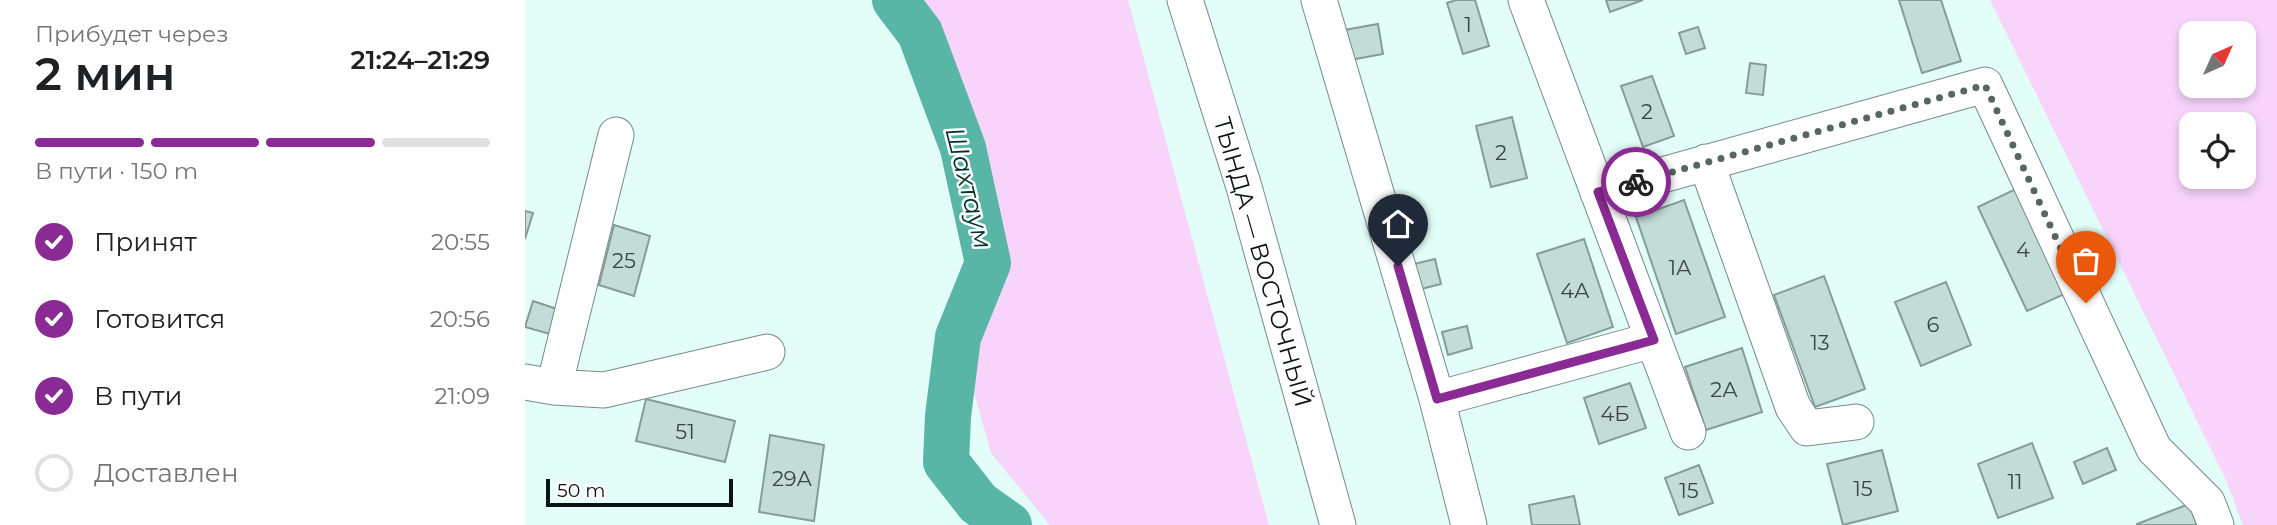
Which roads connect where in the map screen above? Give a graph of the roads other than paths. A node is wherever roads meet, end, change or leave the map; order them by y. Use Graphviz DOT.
graph roads {
  1 [pos="1185,0"];
  2 [pos="1319,0"];
  3 [pos="1526,0"];
  4 [pos="616,135"];
  5 [pos="1706,163"];
  6 [pos="1598,192"];
  7 [pos="1654,340"];
  8 [pos="767,352"];
  9 [pos="539,385"];
  10 [pos="1437,399"];
  11 [pos="1856,422"];
  12 [pos="1688,432"];
  13 [pos="1338,525"];
  14 [pos="1469,525"];
  15 [pos="2216,525"];
  1 -- 13 [label="street, ТЫНДА — ВОСТОЧНЫЙ"];
  2 -- 10 [label="street"];
  3 -- 6 [label="street"];
  4 -- 9 [label="street"];
  5 -- 6 [label="street"];
  5 -- 11 [label="street"];
  5 -- 15 [label="street"];
  6 -- 7 [label="street"];
  7 -- 10 [label="street"];
  7 -- 12 [label="street"];
  8 -- 9 [label="street"];
  10 -- 14 [label="street"];
}
